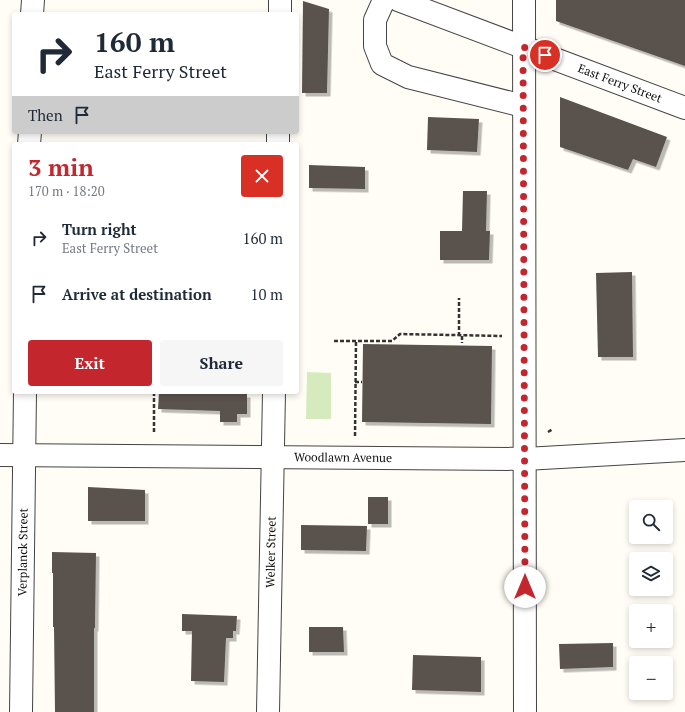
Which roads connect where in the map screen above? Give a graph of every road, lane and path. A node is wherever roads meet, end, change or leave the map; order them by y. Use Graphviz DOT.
graph roads {
  1 [pos="32,0"];
  2 [pos="280,0"];
  3 [pos="384,0"];
  4 [pos="398,0"];
  5 [pos="524,0"];
  6 [pos="434,6"];
  7 [pos="32,12"];
  8 [pos="280,12"];
  9 [pos="523,47"];
  10 [pos="523,106"];
  11 [pos="685,108"];
  12 [pos="459,298"];
  13 [pos="460,336"];
  14 [pos="498,336"];
  15 [pos="334,341"];
  16 [pos="356,341"];
  17 [pos="462,343"];
  18 [pos="355,382"];
  19 [pos="362,382"];
  20 [pos="25,394"];
  21 [pos="154,394"];
  22 [pos="274,394"];
  23 [pos="553,429"];
  24 [pos="548,432"];
  25 [pos="154,433"];
  26 [pos="355,433"];
  27 [pos="685,450"];
  28 [pos="0,455"];
  29 [pos="24,455"];
  30 [pos="273,458"];
  31 [pos="525,459"];
  32 [pos="21,712"];
  33 [pos="268,712"];
  34 [pos="525,712"];
  1 -- 7 [label="street"];
  2 -- 8 [label="street"];
  3 -- 10 [label="street"];
  4 -- 6 [label="street, East Ferry Street"];
  5 -- 9 [label="street"];
  6 -- 9 [label="street, East Ferry Street"];
  9 -- 10 [label="street"];
  9 -- 11 [label="street, East Ferry Street"];
  10 -- 31 [label="street"];
  12 -- 13 [label="path"];
  13 -- 14 [label="path"];
  13 -- 16 [label="path"];
  13 -- 17 [label="path"];
  15 -- 16 [label="path"];
  16 -- 18 [label="path"];
  18 -- 19 [label="path"];
  18 -- 26 [label="path"];
  20 -- 29 [label="street, Verplanck Street"];
  21 -- 25 [label="path"];
  22 -- 30 [label="street, Welker Street"];
  23 -- 24 [label="path"];
  27 -- 31 [label="street, Woodlawn Avenue"];
  28 -- 29 [label="street, Woodlawn Avenue"];
  29 -- 30 [label="street, Woodlawn Avenue"];
  29 -- 32 [label="street, Verplanck Street"];
  30 -- 31 [label="street, Woodlawn Avenue"];
  30 -- 33 [label="street, Welker Street"];
  31 -- 34 [label="street"];
}
